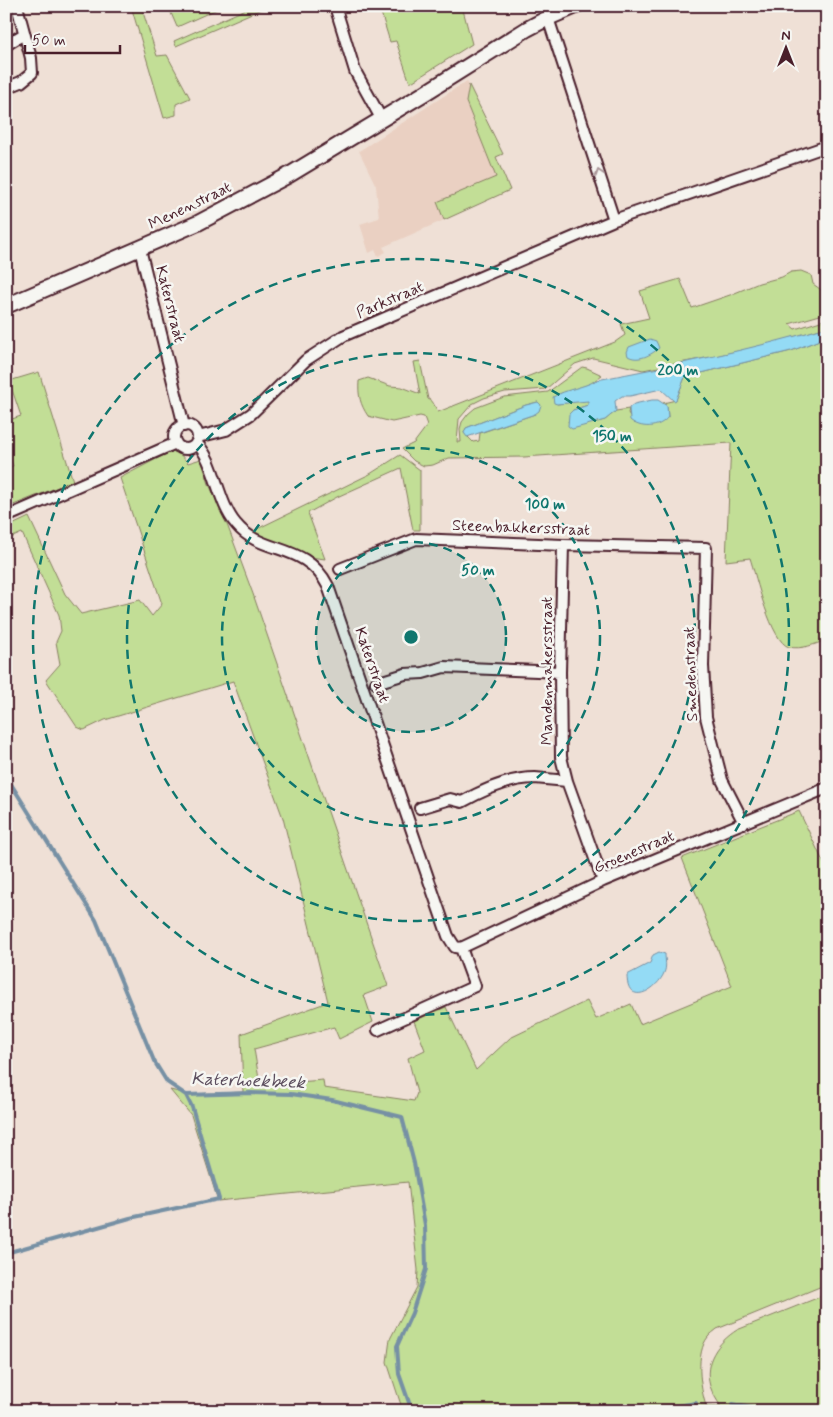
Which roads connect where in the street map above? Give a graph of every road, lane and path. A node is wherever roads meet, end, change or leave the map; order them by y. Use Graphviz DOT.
graph roads {
  1 [pos="16,6"];
  2 [pos="335,6"];
  3 [pos="576,6"];
  4 [pos="548,18"];
  5 [pos="24,34"];
  6 [pos="6,45"];
  7 [pos="6,88"];
  8 [pos="382,120"];
  9 [pos="827,146"];
  10 [pos="614,220"];
  11 [pos="140,249"];
  12 [pos="6,306"];
  13 [pos="184,426"];
  14 [pos="197,440"];
  15 [pos="176,443"];
  16 [pos="6,517"];
  17 [pos="563,545"];
  18 [pos="706,548"];
  19 [pos="340,569"];
  20 [pos="560,672"];
  21 [pos="376,683"];
  22 [pos="567,781"];
  23 [pos="827,788"];
  24 [pos="420,808"];
  25 [pos="744,823"];
  26 [pos="603,880"];
  27 [pos="458,948"];
  28 [pos="378,1030"];
  1 -- 5 [label="street"];
  2 -- 8 [label="street"];
  3 -- 4 [label="main road, Menenstraat"];
  4 -- 8 [label="main road, Menenstraat"];
  10 -- 4 [label="street, one-way"];
  5 -- 6 [label="street"];
  5 -- 7 [label="street"];
  8 -- 11 [label="main road, Menenstraat"];
  9 -- 10 [label="street, Parkstraat"];
  10 -- 14 [label="street, Parkstraat"];
  11 -- 12 [label="main road, Menenstraat"];
  11 -- 13 [label="street, Katerstraat"];
  13 -- 14 [label="street"];
  13 -- 15 [label="street"];
  14 -- 15 [label="street"];
  14 -- 27 [label="street, Katerstraat"];
  15 -- 16 [label="street"];
  17 -- 18 [label="street, Steenbakkersstraat"];
  17 -- 19 [label="street, Steenbakkersstraat"];
  17 -- 20 [label="street, Mandenmakersstraat"];
  18 -- 25 [label="street, Smedenstraat"];
  20 -- 21 [label="street"];
  20 -- 22 [label="street, Mandenmakersstraat"];
  22 -- 24 [label="street"];
  22 -- 26 [label="street, Mandenmakersstraat"];
  23 -- 25 [label="street, Groenestraat"];
  25 -- 26 [label="street, Groenestraat"];
  26 -- 27 [label="street, Groenestraat"];
  27 -- 28 [label="street, Katerstraat"];
}
